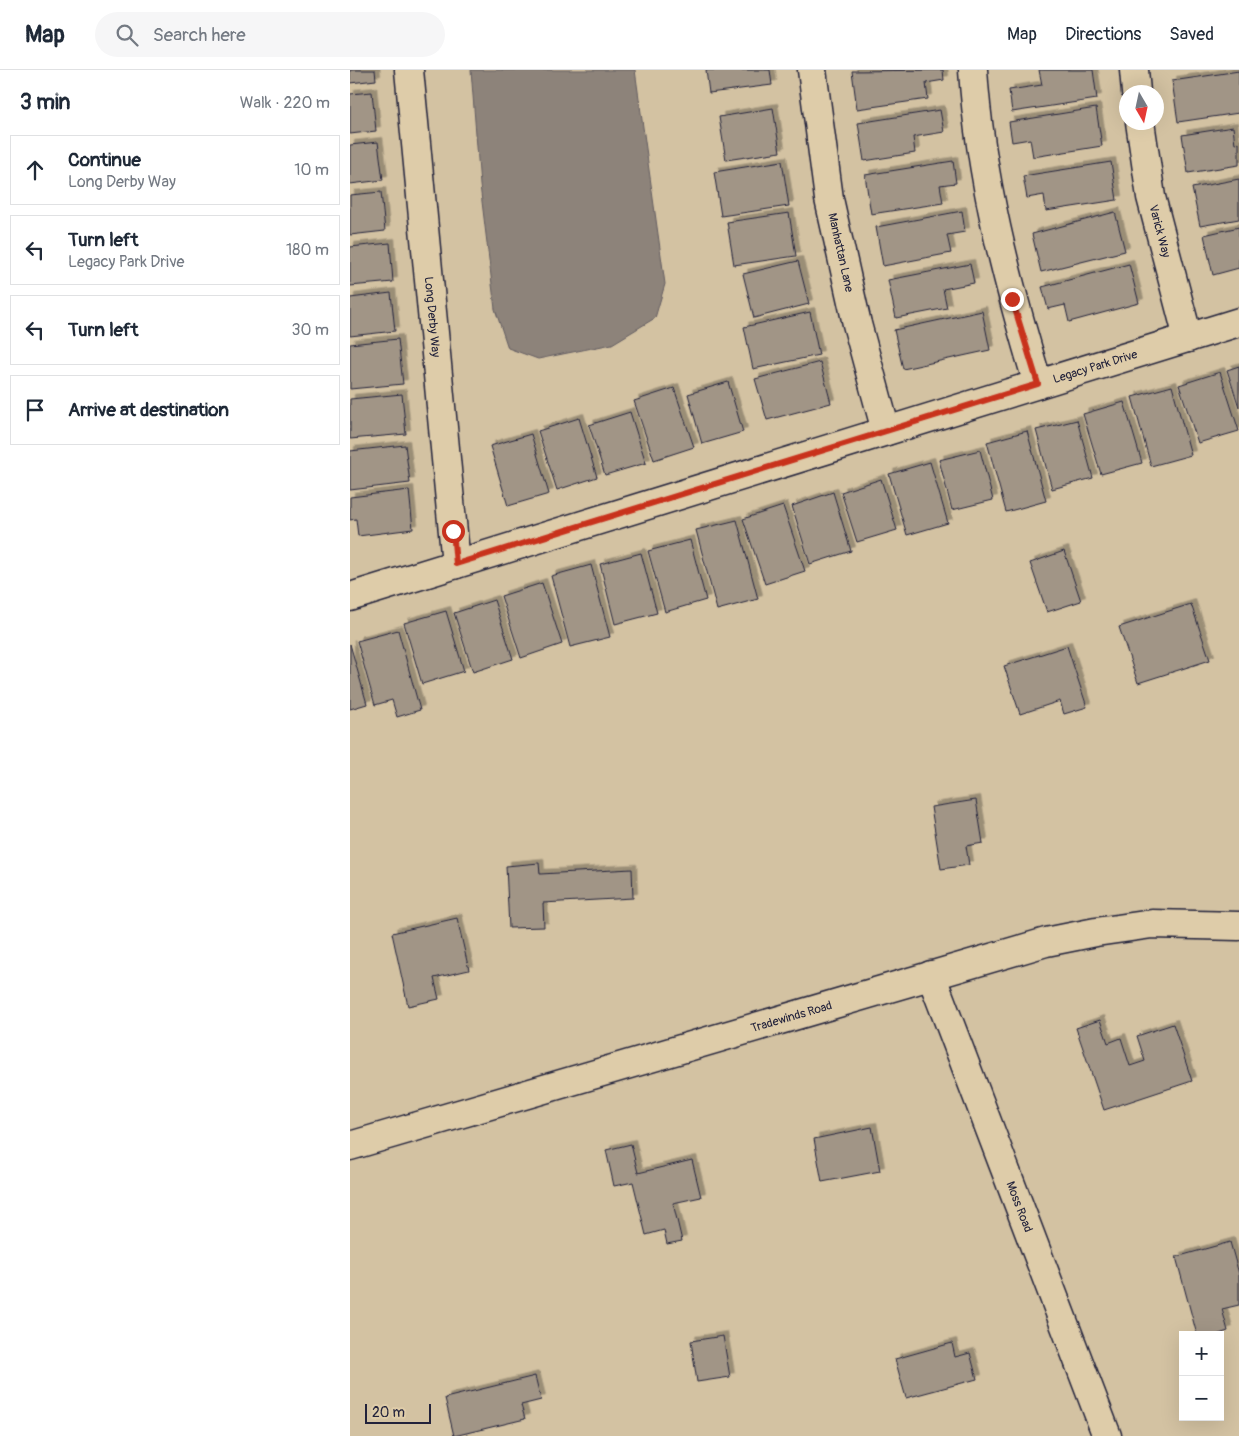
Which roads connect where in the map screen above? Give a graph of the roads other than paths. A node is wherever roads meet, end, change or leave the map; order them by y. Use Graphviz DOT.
graph roads {
  1 [pos="409,70"];
  2 [pos="812,70"];
  3 [pos="973,70"];
  4 [pos="1134,70"];
  5 [pos="1135,85"];
  6 [pos="1141,130"];
  7 [pos="1239,322"];
  8 [pos="1188,338"];
  9 [pos="1038,384"];
  10 [pos="886,431"];
  11 [pos="456,564"];
  12 [pos="350,597"];
  13 [pos="1239,926"];
  14 [pos="932,975"];
  15 [pos="350,1146"];
  16 [pos="1107,1436"];
  1 -- 11 [label="street, Long Derby Way"];
  2 -- 10 [label="street, Manhattan Lane"];
  3 -- 9 [label="street"];
  4 -- 5 [label="street"];
  6 -- 8 [label="street, Varick Way"];
  7 -- 8 [label="street, Legacy Park Drive"];
  8 -- 9 [label="street, Legacy Park Drive"];
  9 -- 10 [label="street, Legacy Park Drive"];
  10 -- 11 [label="street, Legacy Park Drive"];
  11 -- 12 [label="street, Legacy Park Drive"];
  13 -- 14 [label="street, Tradewinds Road"];
  14 -- 15 [label="street, Tradewinds Road"];
  14 -- 16 [label="street, Moss Road"];
}
